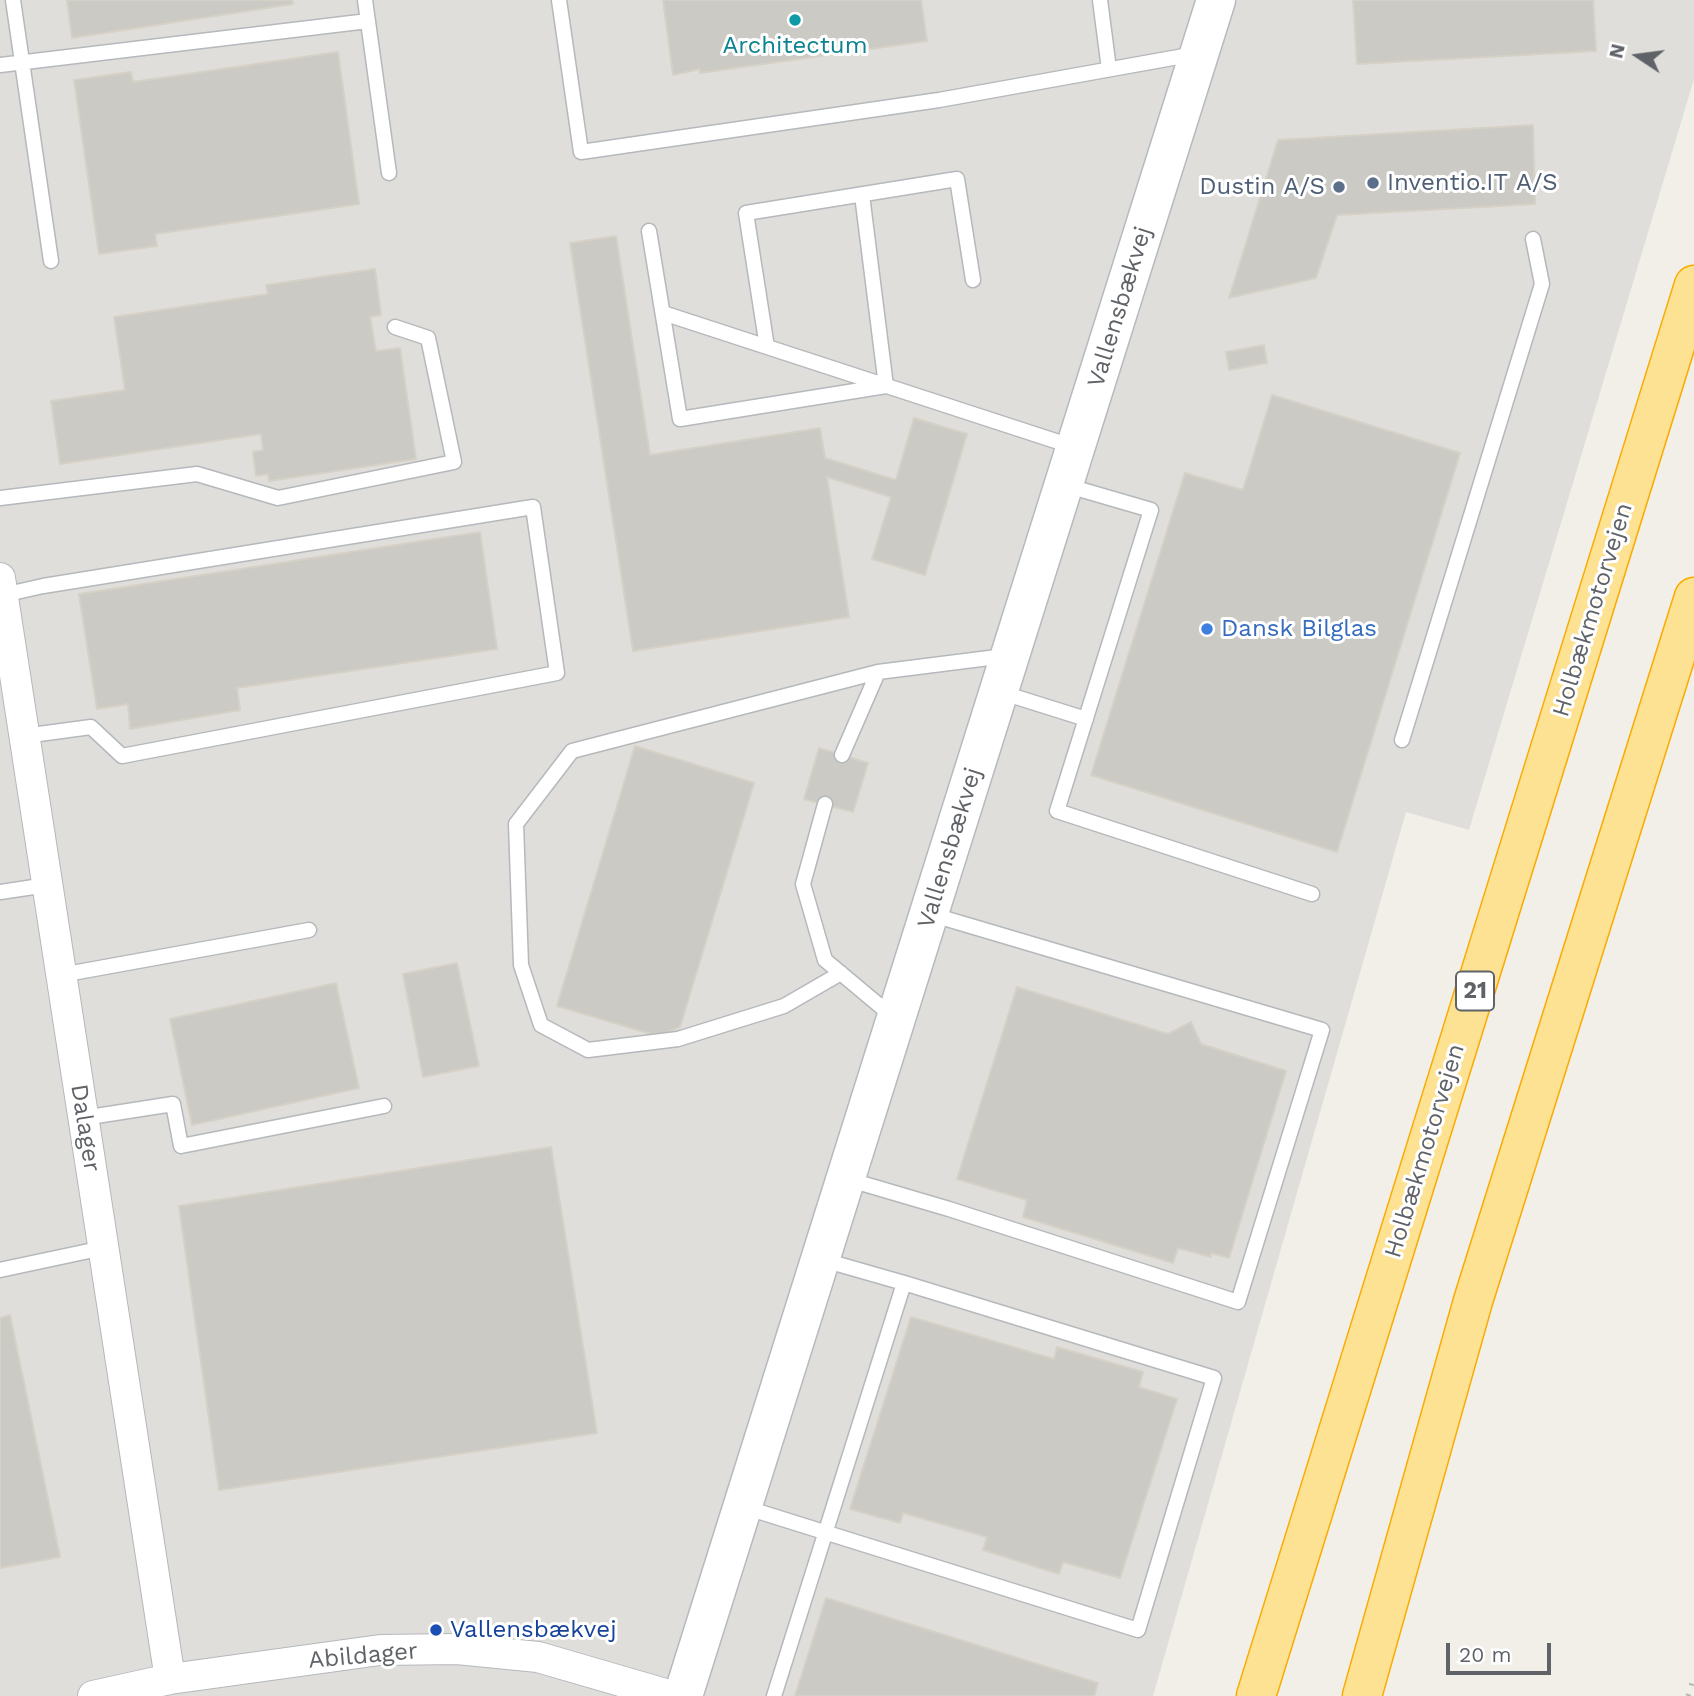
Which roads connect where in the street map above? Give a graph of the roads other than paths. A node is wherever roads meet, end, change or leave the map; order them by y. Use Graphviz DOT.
graph roads {
  1 [pos="13,0"];
  2 [pos="366,0"];
  3 [pos="559,0"];
  4 [pos="1100,0"];
  5 [pos="1216,0"];
  6 [pos="368,21"];
  7 [pos="1199,53"];
  8 [pos="21,62"];
  9 [pos="0,65"];
  10 [pos="1109,69"];
  11 [pos="389,173"];
  12 [pos="862,195"];
  13 [pos="649,231"];
  14 [pos="1533,239"];
  15 [pos="51,261"];
  16 [pos="973,280"];
  17 [pos="1694,285"];
  18 [pos="663,313"];
  19 [pos="395,327"];
  20 [pos="767,347"];
  21 [pos="886,386"];
  22 [pos="1076,447"];
  23 [pos="1063,484"];
  24 [pos="0,498"];
  25 [pos="1,587"];
  26 [pos="1694,597"];
  27 [pos="1010,655"];
  28 [pos="878,672"];
  29 [pos="999,691"];
  30 [pos="1086,719"];
  31 [pos="24,736"];
  32 [pos="1402,740"];
  33 [pos="842,755"];
  34 [pos="825,804"];
  35 [pos="47,885"];
  36 [pos="0,892"];
  37 [pos="1312,894"];
  38 [pos="929,914"];
  39 [pos="309,930"];
  40 [pos="841,973"];
  41 [pos="61,975"];
  42 [pos="896,1019"];
  43 [pos="384,1105"];
  44 [pos="83,1118"];
  45 [pos="846,1179"];
  46 [pos="103,1248"];
  47 [pos="820,1259"];
  48 [pos="0,1270"];
  49 [pos="904,1283"];
  50 [pos="743,1507"];
  51 [pos="825,1533"];
  52 [pos="170,1679"];
  53 [pos="93,1696"];
  54 [pos="672,1696"];
  55 [pos="683,1696"];
  56 [pos="774,1696"];
  57 [pos="1256,1696"];
  58 [pos="1362,1696"];
  1 -- 8 [label="lane"];
  2 -- 6 [label="lane"];
  3 -- 10 [label="lane"];
  4 -- 10 [label="lane"];
  5 -- 7 [label="street, Vallensbækvej"];
  6 -- 8 [label="lane"];
  6 -- 11 [label="lane"];
  7 -- 10 [label="lane"];
  7 -- 22 [label="street, Vallensbækvej"];
  8 -- 9 [label="lane"];
  8 -- 15 [label="lane"];
  12 -- 16 [label="lane"];
  12 -- 20 [label="lane"];
  12 -- 21 [label="lane"];
  13 -- 18 [label="lane"];
  14 -- 32 [label="lane"];
  17 -- 57 [label="highway, Holbækmotorvejen / 21"];
  18 -- 20 [label="lane"];
  18 -- 21 [label="lane"];
  19 -- 24 [label="lane"];
  20 -- 21 [label="lane"];
  21 -- 22 [label="lane"];
  22 -- 23 [label="street, Vallensbækvej"];
  23 -- 27 [label="street, Vallensbækvej"];
  23 -- 30 [label="lane"];
  25 -- 31 [label="street, Dalager"];
  25 -- 31 [label="lane"];
  26 -- 58 [label="highway"];
  27 -- 28 [label="lane"];
  27 -- 29 [label="street, Vallensbækvej"];
  28 -- 33 [label="lane"];
  28 -- 40 [label="lane"];
  29 -- 30 [label="lane"];
  29 -- 38 [label="street, Vallensbækvej"];
  30 -- 37 [label="lane"];
  31 -- 35 [label="street, Dalager"];
  34 -- 40 [label="lane"];
  35 -- 36 [label="lane"];
  35 -- 41 [label="street, Dalager"];
  38 -- 42 [label="street, Vallensbækvej"];
  38 -- 45 [label="lane"];
  39 -- 41 [label="lane"];
  40 -- 42 [label="lane"];
  41 -- 44 [label="street, Dalager"];
  42 -- 45 [label="street, Vallensbækvej"];
  43 -- 44 [label="lane"];
  44 -- 46 [label="street, Dalager"];
  45 -- 47 [label="street, Vallensbækvej"];
  46 -- 48 [label="lane"];
  46 -- 52 [label="street, Dalager"];
  47 -- 49 [label="lane"];
  47 -- 50 [label="street, Vallensbækvej"];
  49 -- 51 [label="lane"];
  49 -- 51 [label="lane"];
  50 -- 51 [label="lane"];
  50 -- 55 [label="street, Vallensbækvej"];
  51 -- 56 [label="lane"];
  52 -- 53 [label="street, Abildager"];
  52 -- 54 [label="street, Abildager"];
}
